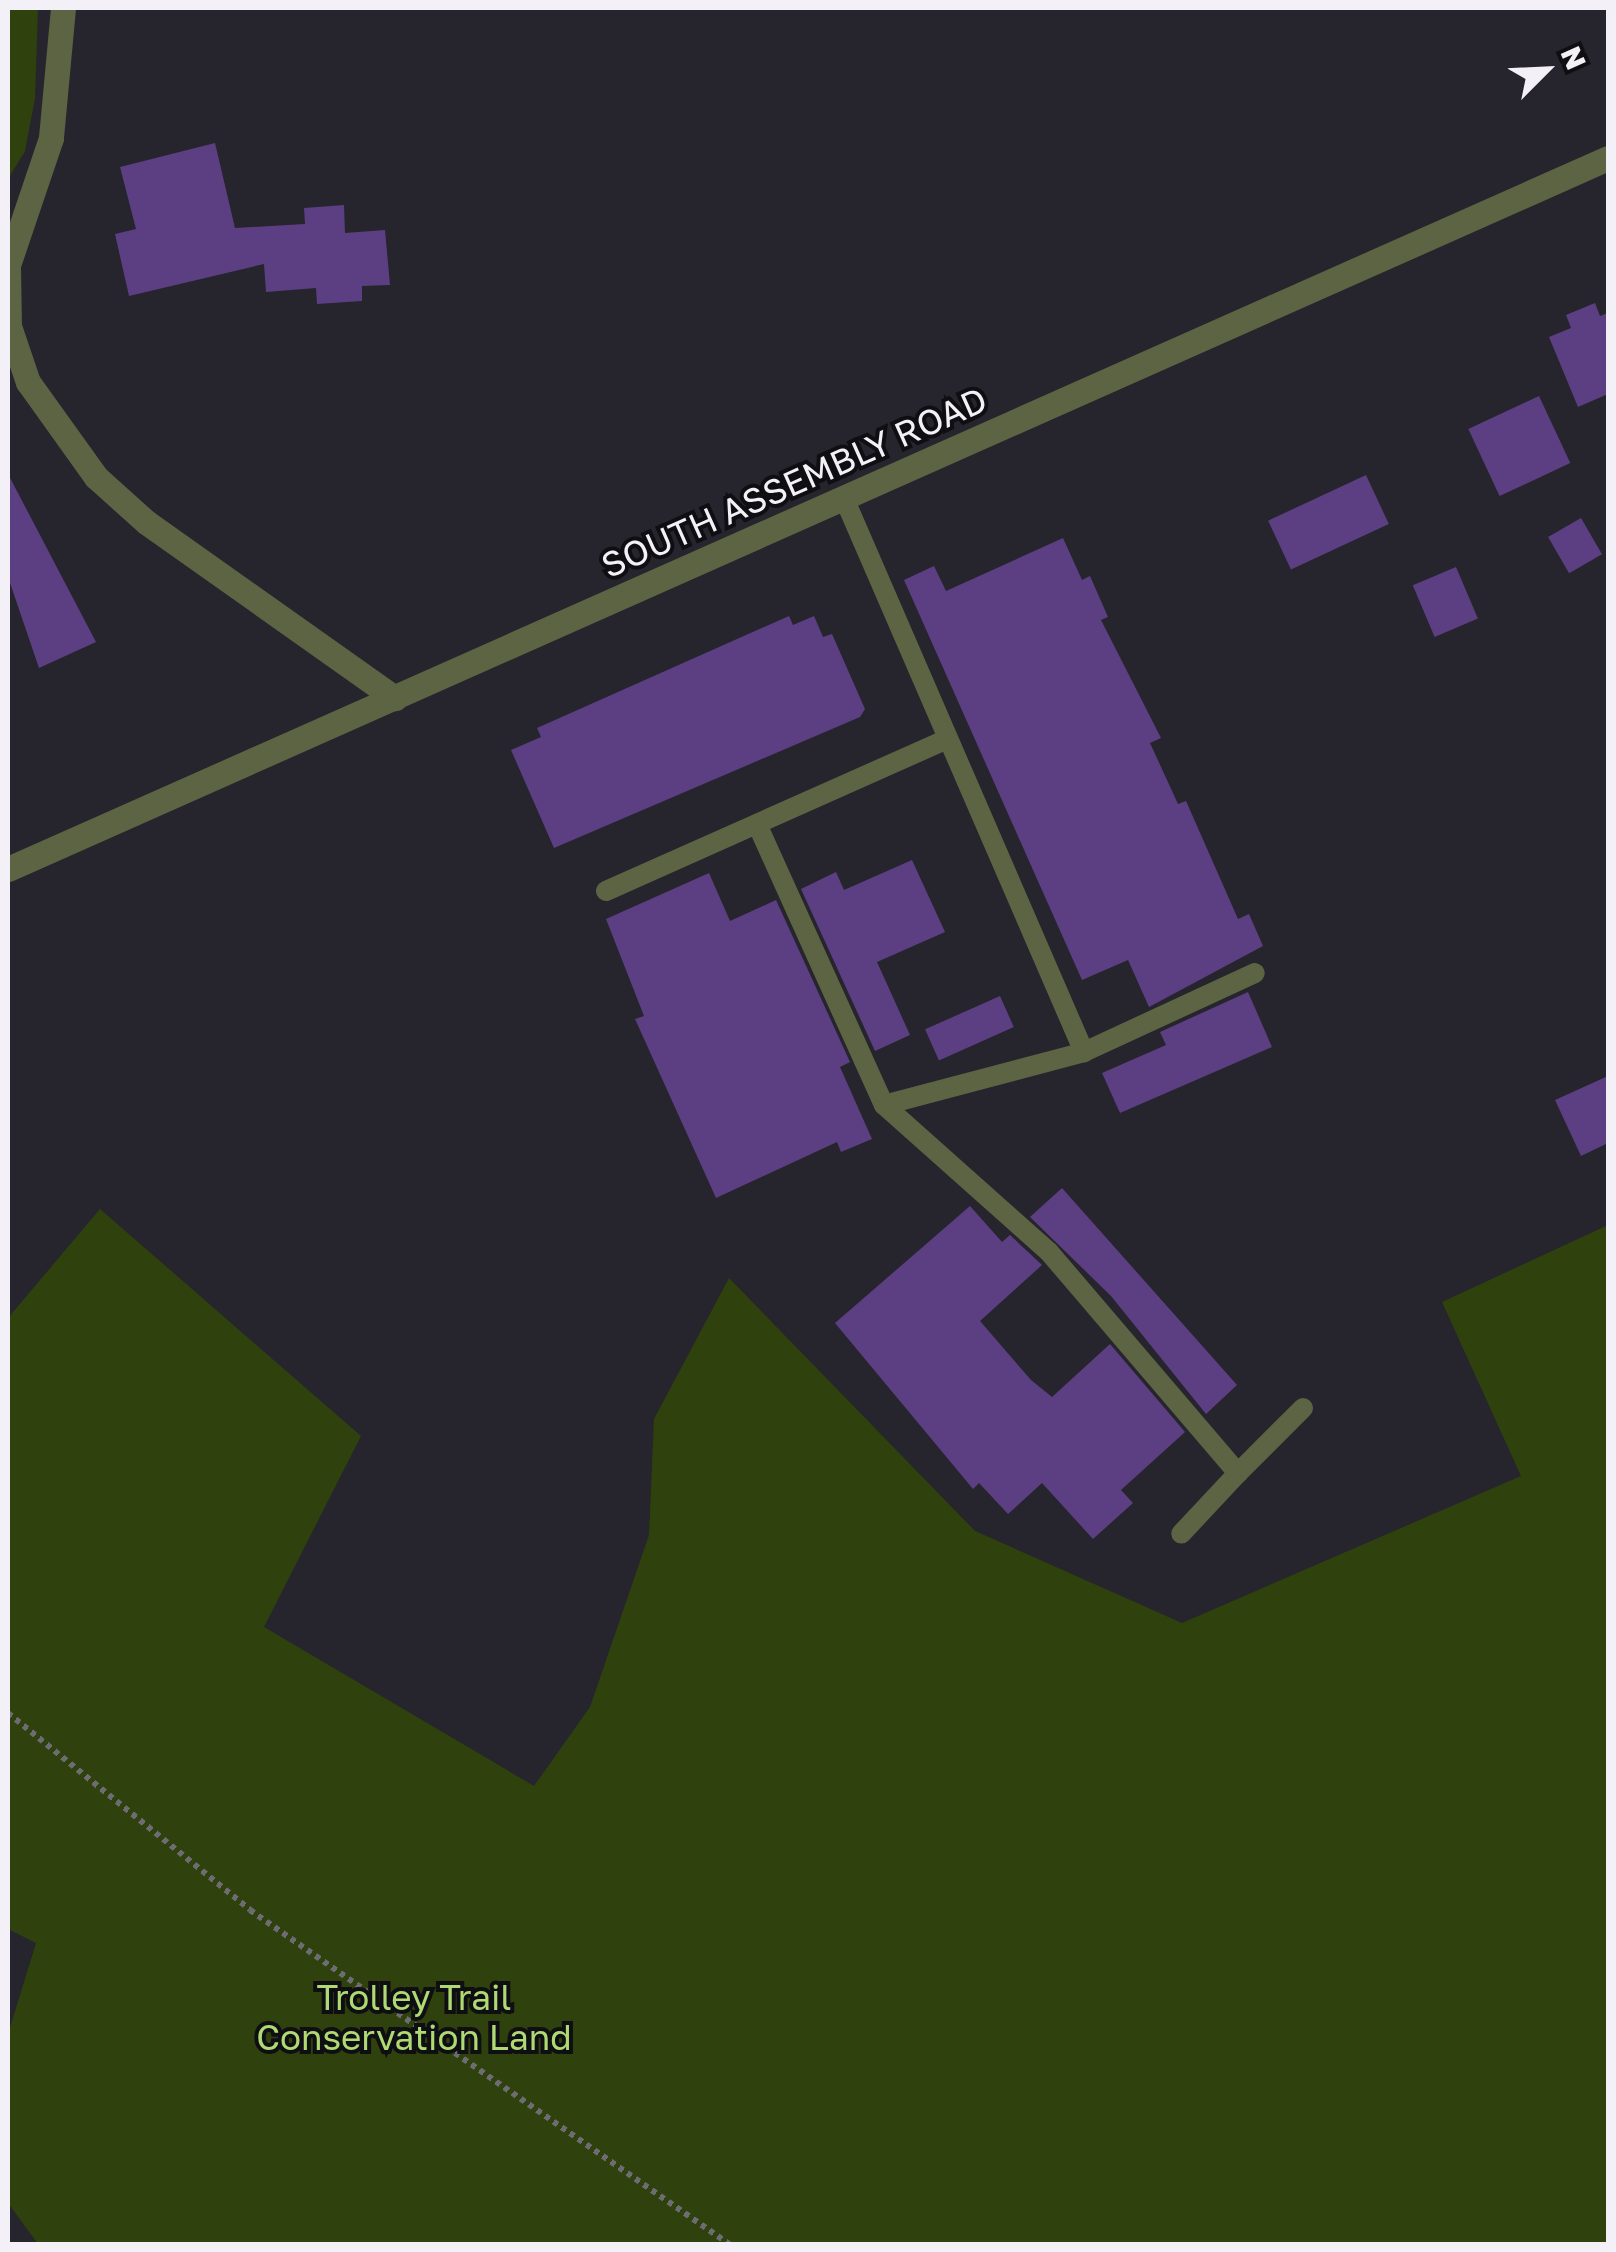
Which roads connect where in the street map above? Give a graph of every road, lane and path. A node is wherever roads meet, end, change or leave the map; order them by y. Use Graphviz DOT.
graph roads {
  1 [pos="63,8"];
  2 [pos="1608,158"];
  3 [pos="8,265"];
  4 [pos="844,498"];
  5 [pos="395,698"];
  6 [pos="948,739"];
  7 [pos="757,824"];
  8 [pos="8,869"];
  9 [pos="606,891"];
  10 [pos="1255,973"];
  11 [pos="1084,1052"];
  12 [pos="884,1105"];
  13 [pos="1303,1408"];
  14 [pos="1238,1473"];
  15 [pos="1181,1534"];
  16 [pos="8,1713"];
  17 [pos="729,2244"];
  1 -- 3 [label="street"];
  2 -- 4 [label="street, SOUTH ASSEMBLY ROAD"];
  3 -- 5 [label="street"];
  4 -- 5 [label="street, SOUTH ASSEMBLY ROAD"];
  4 -- 6 [label="lane"];
  5 -- 8 [label="street, SOUTH ASSEMBLY ROAD"];
  6 -- 7 [label="lane"];
  6 -- 11 [label="lane"];
  7 -- 9 [label="lane"];
  7 -- 12 [label="lane"];
  10 -- 11 [label="lane"];
  11 -- 12 [label="lane"];
  12 -- 14 [label="lane"];
  13 -- 14 [label="lane"];
  14 -- 15 [label="lane"];
  16 -- 17 [label="path"];
}
